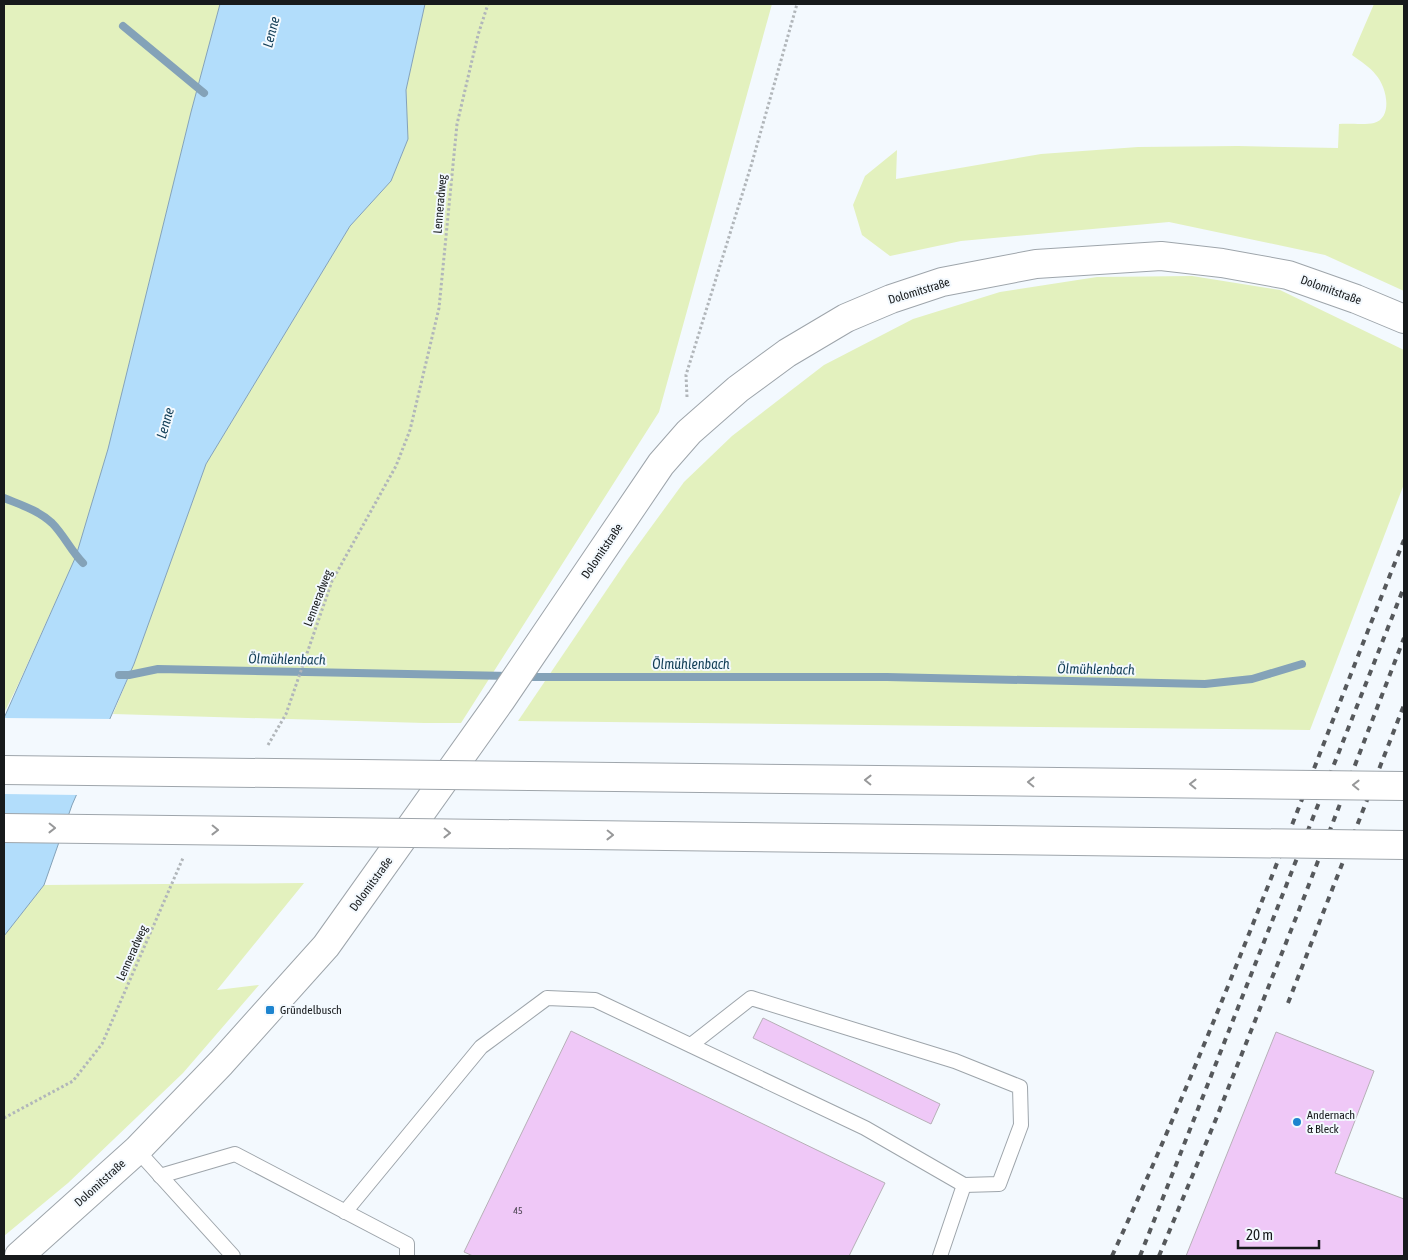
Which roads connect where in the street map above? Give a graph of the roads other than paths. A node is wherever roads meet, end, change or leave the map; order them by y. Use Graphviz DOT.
graph roads {
  1 [pos="1404,319"];
  2 [pos="4,770"];
  3 [pos="1404,786"];
  4 [pos="4,828"];
  5 [pos="1404,844"];
  6 [pos="691,1045"];
  7 [pos="137,1150"];
  8 [pos="160,1176"];
  9 [pos="964,1185"];
  10 [pos="346,1212"];
  11 [pos="19,1256"];
  12 [pos="233,1256"];
  13 [pos="406,1256"];
  14 [pos="940,1256"];
  1 -- 7 [label="main road, Dolomitstraße"];
  3 -- 2 [label="main road, one-way, bridge"];
  4 -- 5 [label="main road, one-way, bridge"];
  6 -- 9 [label="lane"];
  6 -- 9 [label="lane"];
  6 -- 10 [label="lane"];
  7 -- 8 [label="lane"];
  7 -- 11 [label="main road, Dolomitstraße"];
  8 -- 10 [label="lane"];
  8 -- 12 [label="lane"];
  9 -- 14 [label="lane"];
  10 -- 13 [label="lane"];
}
